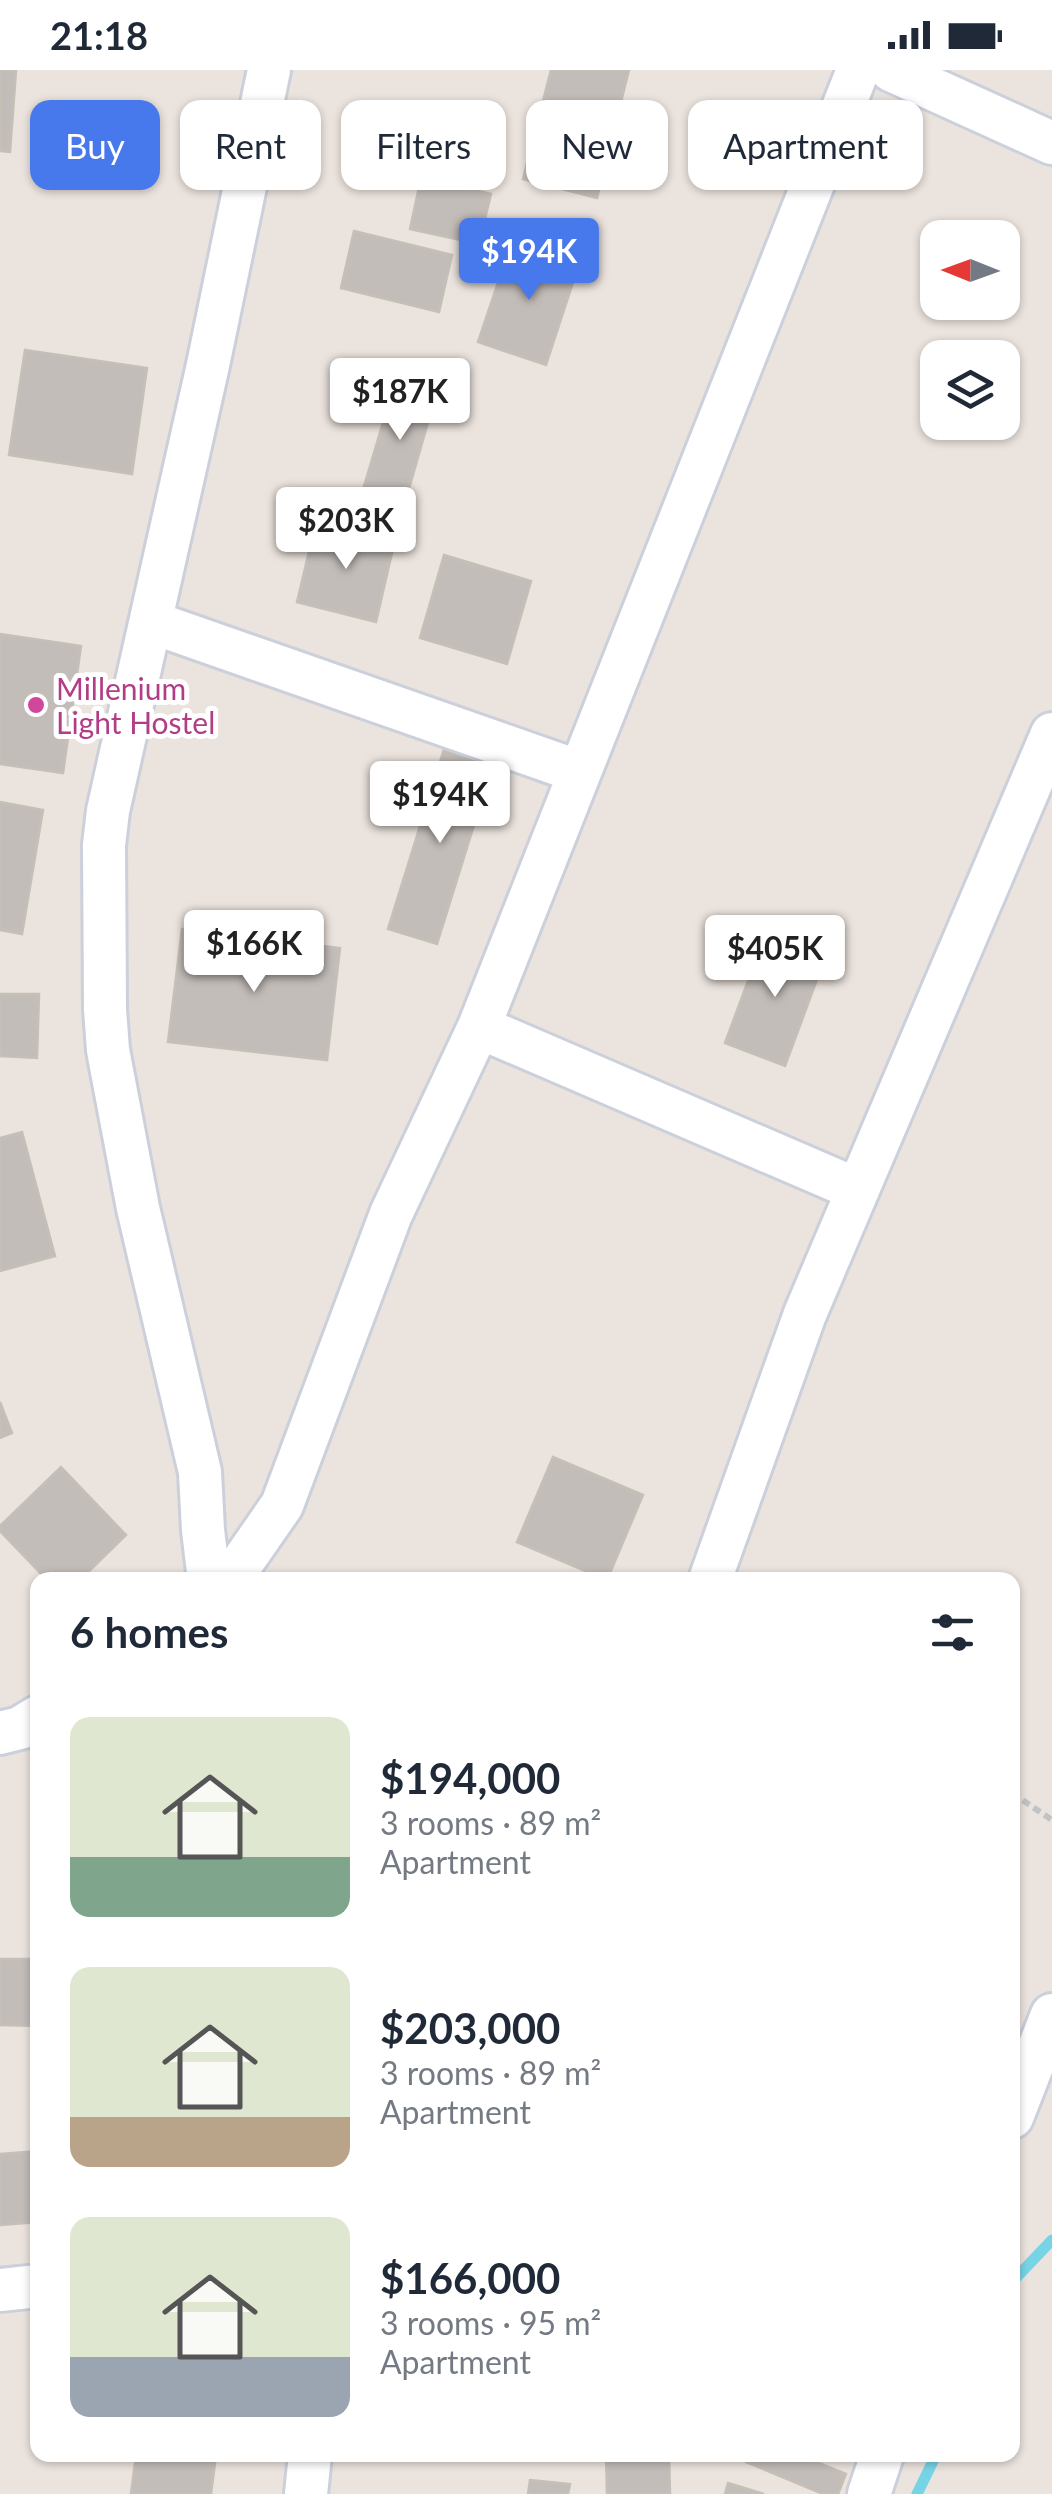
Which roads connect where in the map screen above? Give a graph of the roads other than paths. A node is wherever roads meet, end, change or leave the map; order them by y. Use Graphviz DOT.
graph roads {
  1 [pos="269,70"];
  2 [pos="858,70"];
  3 [pos="891,70"];
  4 [pos="1052,142"];
  5 [pos="150,622"];
  6 [pos="1052,734"];
  7 [pos="580,772"];
  8 [pos="479,1027"];
  9 [pos="858,1190"];
  10 [pos="209,1572"];
  11 [pos="236,1572"];
  12 [pos="713,1572"];
  13 [pos="30,1722"];
  14 [pos="0,1733"];
  15 [pos="1052,2015"];
  16 [pos="1020,2096"];
  17 [pos="30,2287"];
  18 [pos="0,2290"];
  19 [pos="309,2462"];
  20 [pos="880,2462"];
  21 [pos="306,2494"];
  22 [pos="869,2494"];
  1 -- 5 [label="street"];
  2 -- 7 [label="street"];
  3 -- 4 [label="street"];
  5 -- 7 [label="street"];
  5 -- 10 [label="street"];
  6 -- 9 [label="street"];
  7 -- 8 [label="street"];
  8 -- 9 [label="street"];
  8 -- 11 [label="street"];
  9 -- 12 [label="street"];
  13 -- 14 [label="street"];
  15 -- 16 [label="street"];
  17 -- 18 [label="street"];
  19 -- 21 [label="street"];
  20 -- 22 [label="street"];
}
